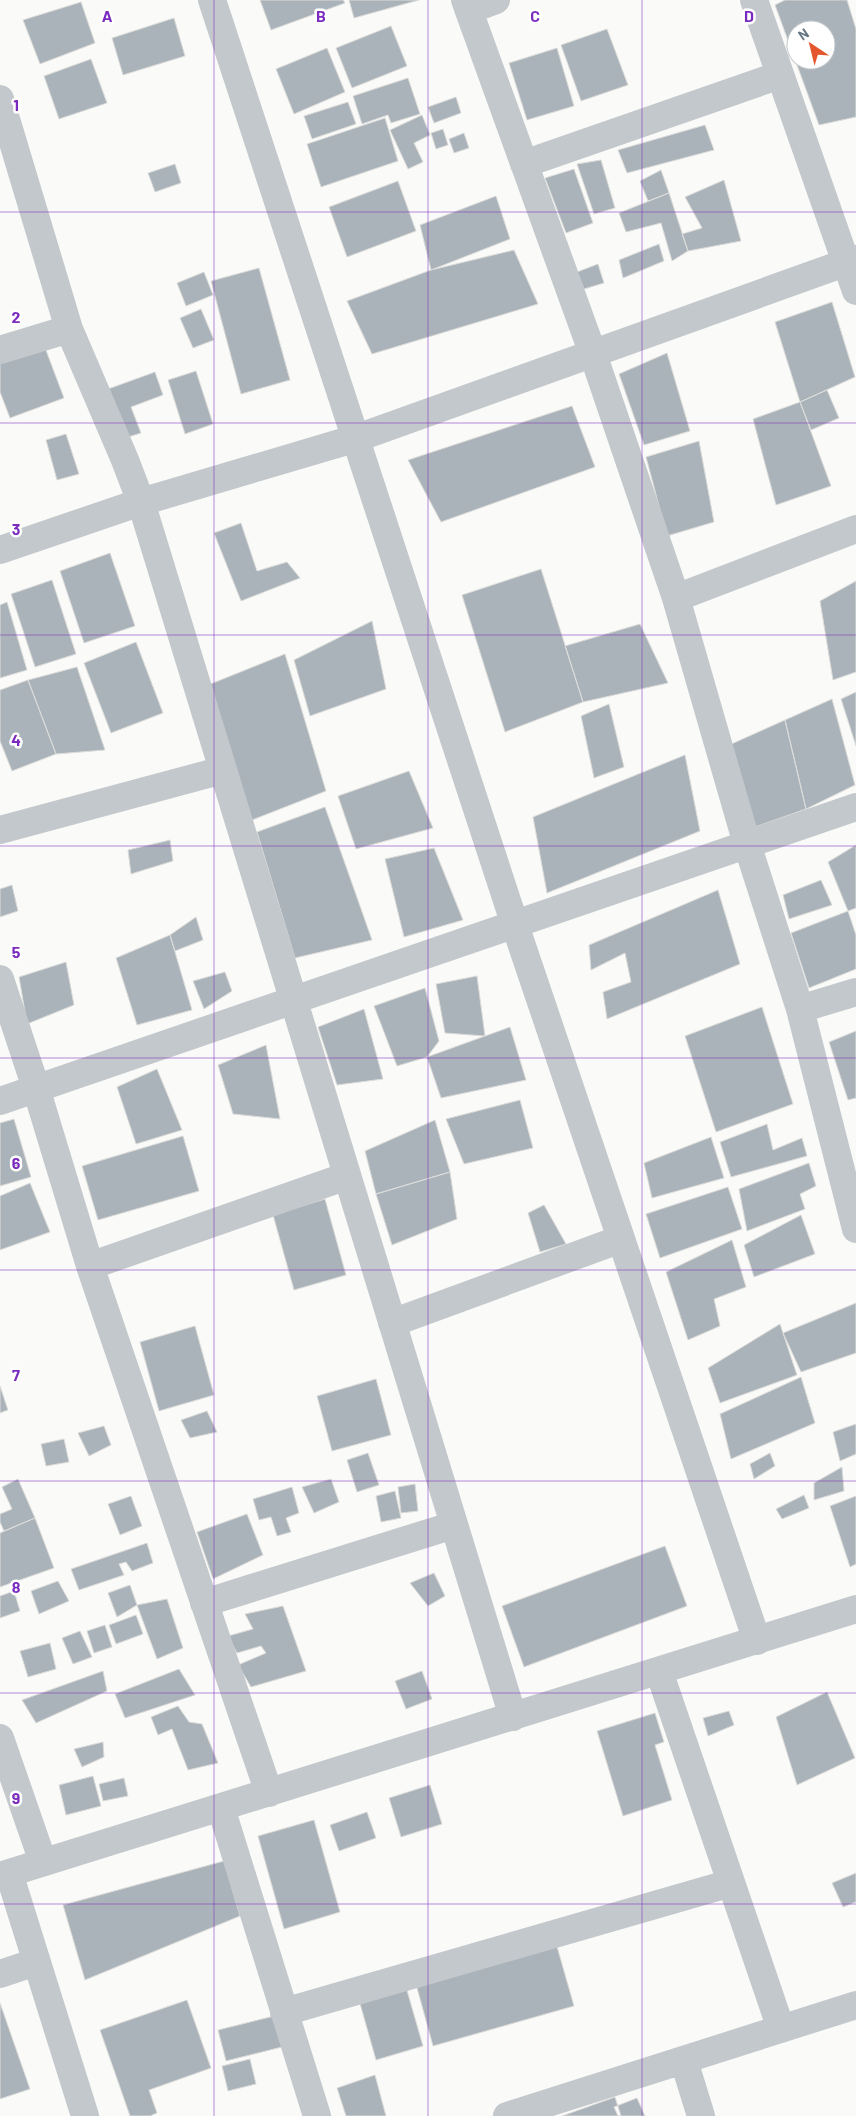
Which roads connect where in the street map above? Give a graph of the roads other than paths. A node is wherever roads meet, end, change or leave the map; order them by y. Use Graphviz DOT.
graph roads {
  1 [pos="212,0"];
  2 [pos="496,0"];
  3 [pos="754,0"];
  4 [pos="467,5"];
  5 [pos="780,75"];
  6 [pos="0,100"];
  7 [pos="6,138"];
  8 [pos="524,164"];
  9 [pos="851,260"];
  10 [pos="856,291"];
  11 [pos="69,329"];
  12 [pos="0,350"];
  13 [pos="593,354"];
  14 [pos="357,438"];
  15 [pos="140,502"];
  16 [pos="856,529"];
  17 [pos="0,550"];
  18 [pos="676,598"];
  19 [pos="223,770"];
  20 [pos="856,807"];
  21 [pos="0,830"];
  22 [pos="747,844"];
  23 [pos="515,925"];
  24 [pos="0,978"];
  25 [pos="856,992"];
  26 [pos="293,1000"];
  27 [pos="800,1009"];
  28 [pos="36,1088"];
  29 [pos="0,1101"];
  30 [pos="347,1176"];
  31 [pos="852,1200"];
  32 [pos="856,1229"];
  33 [pos="621,1239"];
  34 [pos="90,1266"];
  35 [pos="392,1323"];
  36 [pos="454,1525"];
  37 [pos="204,1604"];
  38 [pos="856,1609"];
  39 [pos="757,1641"];
  40 [pos="659,1671"];
  41 [pos="514,1717"];
  42 [pos="0,1738"];
  43 [pos="269,1793"];
  44 [pos="221,1808"];
  45 [pos="43,1862"];
  46 [pos="4,1875"];
  47 [pos="731,1882"];
  48 [pos="36,1962"];
  49 [pos="0,1974"];
  50 [pos="856,2005"];
  51 [pos="284,2012"];
  52 [pos="781,2029"];
  53 [pos="684,2060"];
  54 [pos="85,2116"];
  55 [pos="317,2116"];
  56 [pos="507,2116"];
  57 [pos="701,2116"];
  1 -- 14 [label="street"];
  2 -- 4 [label="street"];
  3 -- 5 [label="street"];
  4 -- 8 [label="street"];
  5 -- 8 [label="street"];
  5 -- 9 [label="street"];
  6 -- 7 [label="street"];
  7 -- 11 [label="street"];
  8 -- 13 [label="street"];
  9 -- 10 [label="street"];
  9 -- 13 [label="street"];
  11 -- 12 [label="street"];
  11 -- 15 [label="street"];
  13 -- 14 [label="street"];
  13 -- 18 [label="street"];
  14 -- 15 [label="street"];
  14 -- 23 [label="street"];
  15 -- 17 [label="street"];
  15 -- 19 [label="street"];
  16 -- 18 [label="street"];
  18 -- 22 [label="street"];
  19 -- 21 [label="street"];
  19 -- 26 [label="street"];
  20 -- 22 [label="street"];
  22 -- 23 [label="street"];
  22 -- 27 [label="street"];
  23 -- 26 [label="street"];
  23 -- 33 [label="street"];
  24 -- 28 [label="street"];
  25 -- 27 [label="street"];
  26 -- 28 [label="street"];
  26 -- 30 [label="street"];
  27 -- 31 [label="street"];
  28 -- 29 [label="street"];
  28 -- 34 [label="street"];
  30 -- 34 [label="street"];
  30 -- 35 [label="street"];
  31 -- 32 [label="street"];
  33 -- 35 [label="street"];
  33 -- 39 [label="street"];
  34 -- 37 [label="street"];
  35 -- 36 [label="street"];
  36 -- 37 [label="street"];
  36 -- 41 [label="street"];
  37 -- 43 [label="street"];
  38 -- 39 [label="street"];
  39 -- 40 [label="street"];
  40 -- 41 [label="street"];
  40 -- 47 [label="street"];
  41 -- 43 [label="street"];
  42 -- 45 [label="street"];
  43 -- 44 [label="street"];
  44 -- 45 [label="street"];
  44 -- 51 [label="street"];
  45 -- 46 [label="street"];
  46 -- 48 [label="street"];
  47 -- 51 [label="street"];
  47 -- 52 [label="street"];
  48 -- 49 [label="street"];
  48 -- 54 [label="street"];
  50 -- 52 [label="street"];
  51 -- 55 [label="street"];
  52 -- 53 [label="street"];
  53 -- 56 [label="street"];
  53 -- 57 [label="street"];
}
